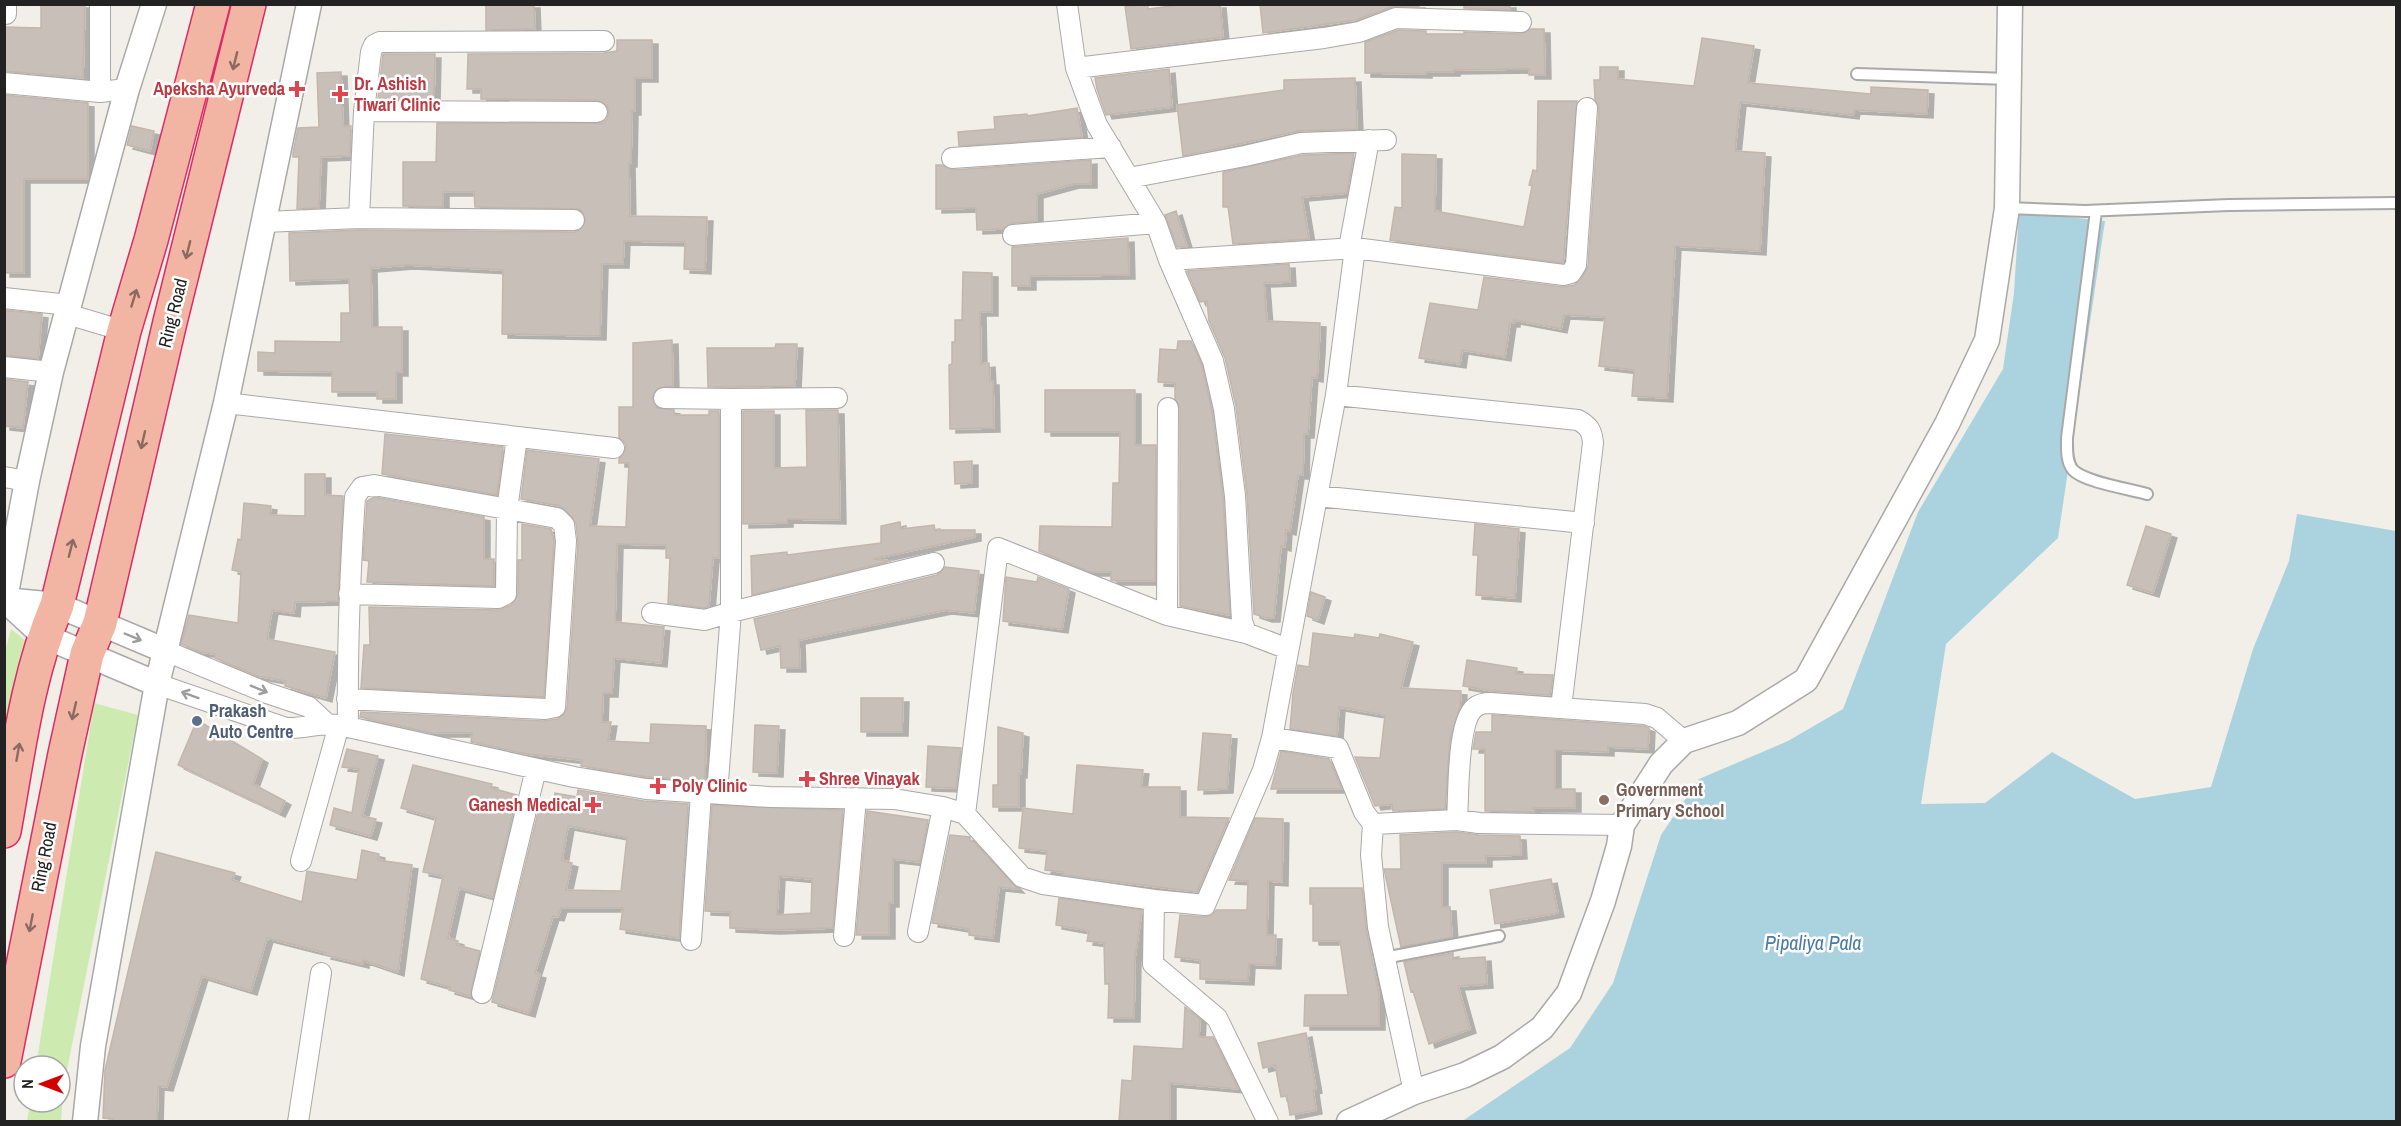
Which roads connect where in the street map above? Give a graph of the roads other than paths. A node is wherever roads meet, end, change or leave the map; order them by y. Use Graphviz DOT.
graph roads {
  1 [pos="100,4"];
  2 [pos="153,4"];
  3 [pos="213,4"];
  4 [pos="249,4"];
  5 [pos="309,4"];
  6 [pos="1067,4"];
  7 [pos="2010,4"];
  8 [pos="1521,22"];
  9 [pos="603,41"];
  10 [pos="1076,68"];
  11 [pos="1857,74"];
  12 [pos="2009,79"];
  13 [pos="4,83"];
  14 [pos="127,89"];
  15 [pos="100,92"];
  16 [pos="1587,108"];
  17 [pos="364,111"];
  18 [pos="597,112"];
  19 [pos="1110,147"];
  20 [pos="952,158"];
  21 [pos="1129,178"];
  22 [pos="2397,203"];
  23 [pos="2007,208"];
  24 [pos="2090,211"];
  25 [pos="359,218"];
  26 [pos="574,220"];
  27 [pos="264,222"];
  28 [pos="1156,223"];
  29 [pos="1013,235"];
  30 [pos="1352,248"];
  31 [pos="1169,260"];
  32 [pos="4,298"];
  33 [pos="68,309"];
  34 [pos="124,331"];
  35 [pos="4,367"];
  36 [pos="51,372"];
  37 [pos="1336,395"];
  38 [pos="664,398"];
  39 [pos="837,398"];
  40 [pos="731,399"];
  41 [pos="226,403"];
  42 [pos="1168,408"];
  43 [pos="517,437"];
  44 [pos="614,448"];
  45 [pos="16,479"];
  46 [pos="2147,494"];
  47 [pos="1317,496"];
  48 [pos="507,510"];
  49 [pos="1584,523"];
  50 [pos="934,563"];
  51 [pos="349,594"];
  52 [pos="5,601"];
  53 [pos="57,605"];
  54 [pos="731,612"];
  55 [pos="652,613"];
  56 [pos="1167,615"];
  57 [pos="100,623"];
  58 [pos="1246,633"];
  59 [pos="44,636"];
  60 [pos="1288,649"];
  61 [pos="166,651"];
  62 [pos="87,654"];
  63 [pos="157,684"];
  64 [pos="347,699"];
  65 [pos="1561,708"];
  66 [pos="338,725"];
  67 [pos="1272,738"];
  68 [pos="1684,741"];
  69 [pos="536,769"];
  70 [pos="709,794"];
  71 [pos="856,798"];
  72 [pos="943,807"];
  73 [pos="965,814"];
  74 [pos="1457,820"];
  75 [pos="1373,824"];
  76 [pos="1622,825"];
  77 [pos="4,831"];
  78 [pos="301,861"];
  79 [pos="1154,900"];
  80 [pos="918,932"];
  81 [pos="844,936"];
  82 [pos="1499,936"];
  83 [pos="691,940"];
  84 [pos="1384,958"];
  85 [pos="321,973"];
  86 [pos="482,993"];
  87 [pos="4,1061"];
  88 [pos="1414,1092"];
  89 [pos="85,1122"];
  90 [pos="298,1122"];
  91 [pos="1268,1122"];
  92 [pos="1349,1122"];
  1 -- 15 [label="street"];
  2 -- 14 [label="street"];
  34 -- 3 [label="highway, one-way"];
  4 -- 57 [label="highway, Ring Road, one-way"];
  5 -- 27 [label="street"];
  6 -- 10 [label="street"];
  7 -- 12 [label="street"];
  8 -- 10 [label="street"];
  9 -- 17 [label="street"];
  10 -- 19 [label="street"];
  11 -- 12 [label="lane"];
  12 -- 23 [label="street"];
  13 -- 15 [label="street"];
  14 -- 15 [label="street"];
  14 -- 33 [label="street"];
  16 -- 30 [label="street"];
  17 -- 18 [label="street"];
  17 -- 25 [label="street"];
  19 -- 20 [label="street"];
  19 -- 21 [label="street"];
  21 -- 28 [label="street"];
  21 -- 30 [label="street"];
  22 -- 24 [label="lane"];
  23 -- 24 [label="lane"];
  23 -- 68 [label="street"];
  24 -- 46 [label="lane"];
  25 -- 26 [label="street"];
  25 -- 27 [label="street"];
  27 -- 41 [label="street"];
  28 -- 29 [label="street"];
  28 -- 31 [label="street"];
  30 -- 31 [label="street"];
  30 -- 37 [label="street"];
  31 -- 58 [label="street"];
  32 -- 33 [label="street"];
  33 -- 34 [label="street"];
  33 -- 36 [label="street"];
  53 -- 34 [label="highway, one-way"];
  35 -- 36 [label="street"];
  36 -- 45 [label="street"];
  37 -- 47 [label="street"];
  37 -- 49 [label="street"];
  38 -- 40 [label="street"];
  39 -- 40 [label="street"];
  40 -- 54 [label="street"];
  41 -- 43 [label="street"];
  41 -- 61 [label="street"];
  42 -- 56 [label="street"];
  43 -- 44 [label="street"];
  43 -- 48 [label="street"];
  45 -- 52 [label="street"];
  47 -- 49 [label="street"];
  47 -- 60 [label="street"];
  48 -- 51 [label="street"];
  48 -- 51 [label="street"];
  48 -- 64 [label="street"];
  49 -- 65 [label="street"];
  50 -- 54 [label="street"];
  51 -- 64 [label="street"];
  52 -- 53 [label="street"];
  52 -- 59 [label="street"];
  53 -- 57 [label="street"];
  53 -- 59 [label="highway"];
  54 -- 55 [label="street"];
  54 -- 70 [label="street"];
  56 -- 58 [label="street"];
  56 -- 73 [label="street"];
  57 -- 61 [label="street, one-way"];
  57 -- 62 [label="highway, Ring Road"];
  58 -- 60 [label="street"];
  59 -- 62 [label="street"];
  77 -- 59 [label="highway, one-way"];
  60 -- 67 [label="street"];
  61 -- 63 [label="street"];
  61 -- 66 [label="street, one-way"];
  62 -- 63 [label="street"];
  62 -- 87 [label="highway, Ring Road, one-way"];
  66 -- 63 [label="street, one-way"];
  63 -- 89 [label="street"];
  64 -- 66 [label="street"];
  65 -- 68 [label="street"];
  65 -- 74 [label="street"];
  66 -- 69 [label="street"];
  66 -- 78 [label="street"];
  67 -- 75 [label="street"];
  67 -- 79 [label="street"];
  68 -- 76 [label="street"];
  69 -- 70 [label="street"];
  69 -- 86 [label="street"];
  70 -- 71 [label="street"];
  70 -- 83 [label="street"];
  71 -- 72 [label="street"];
  71 -- 81 [label="street"];
  72 -- 73 [label="street"];
  72 -- 80 [label="street"];
  73 -- 79 [label="street"];
  74 -- 75 [label="street"];
  74 -- 76 [label="street"];
  75 -- 84 [label="street"];
  76 -- 88 [label="street"];
  79 -- 91 [label="street"];
  82 -- 84 [label="lane"];
  84 -- 88 [label="street"];
  85 -- 90 [label="street"];
  88 -- 92 [label="street"];
}
